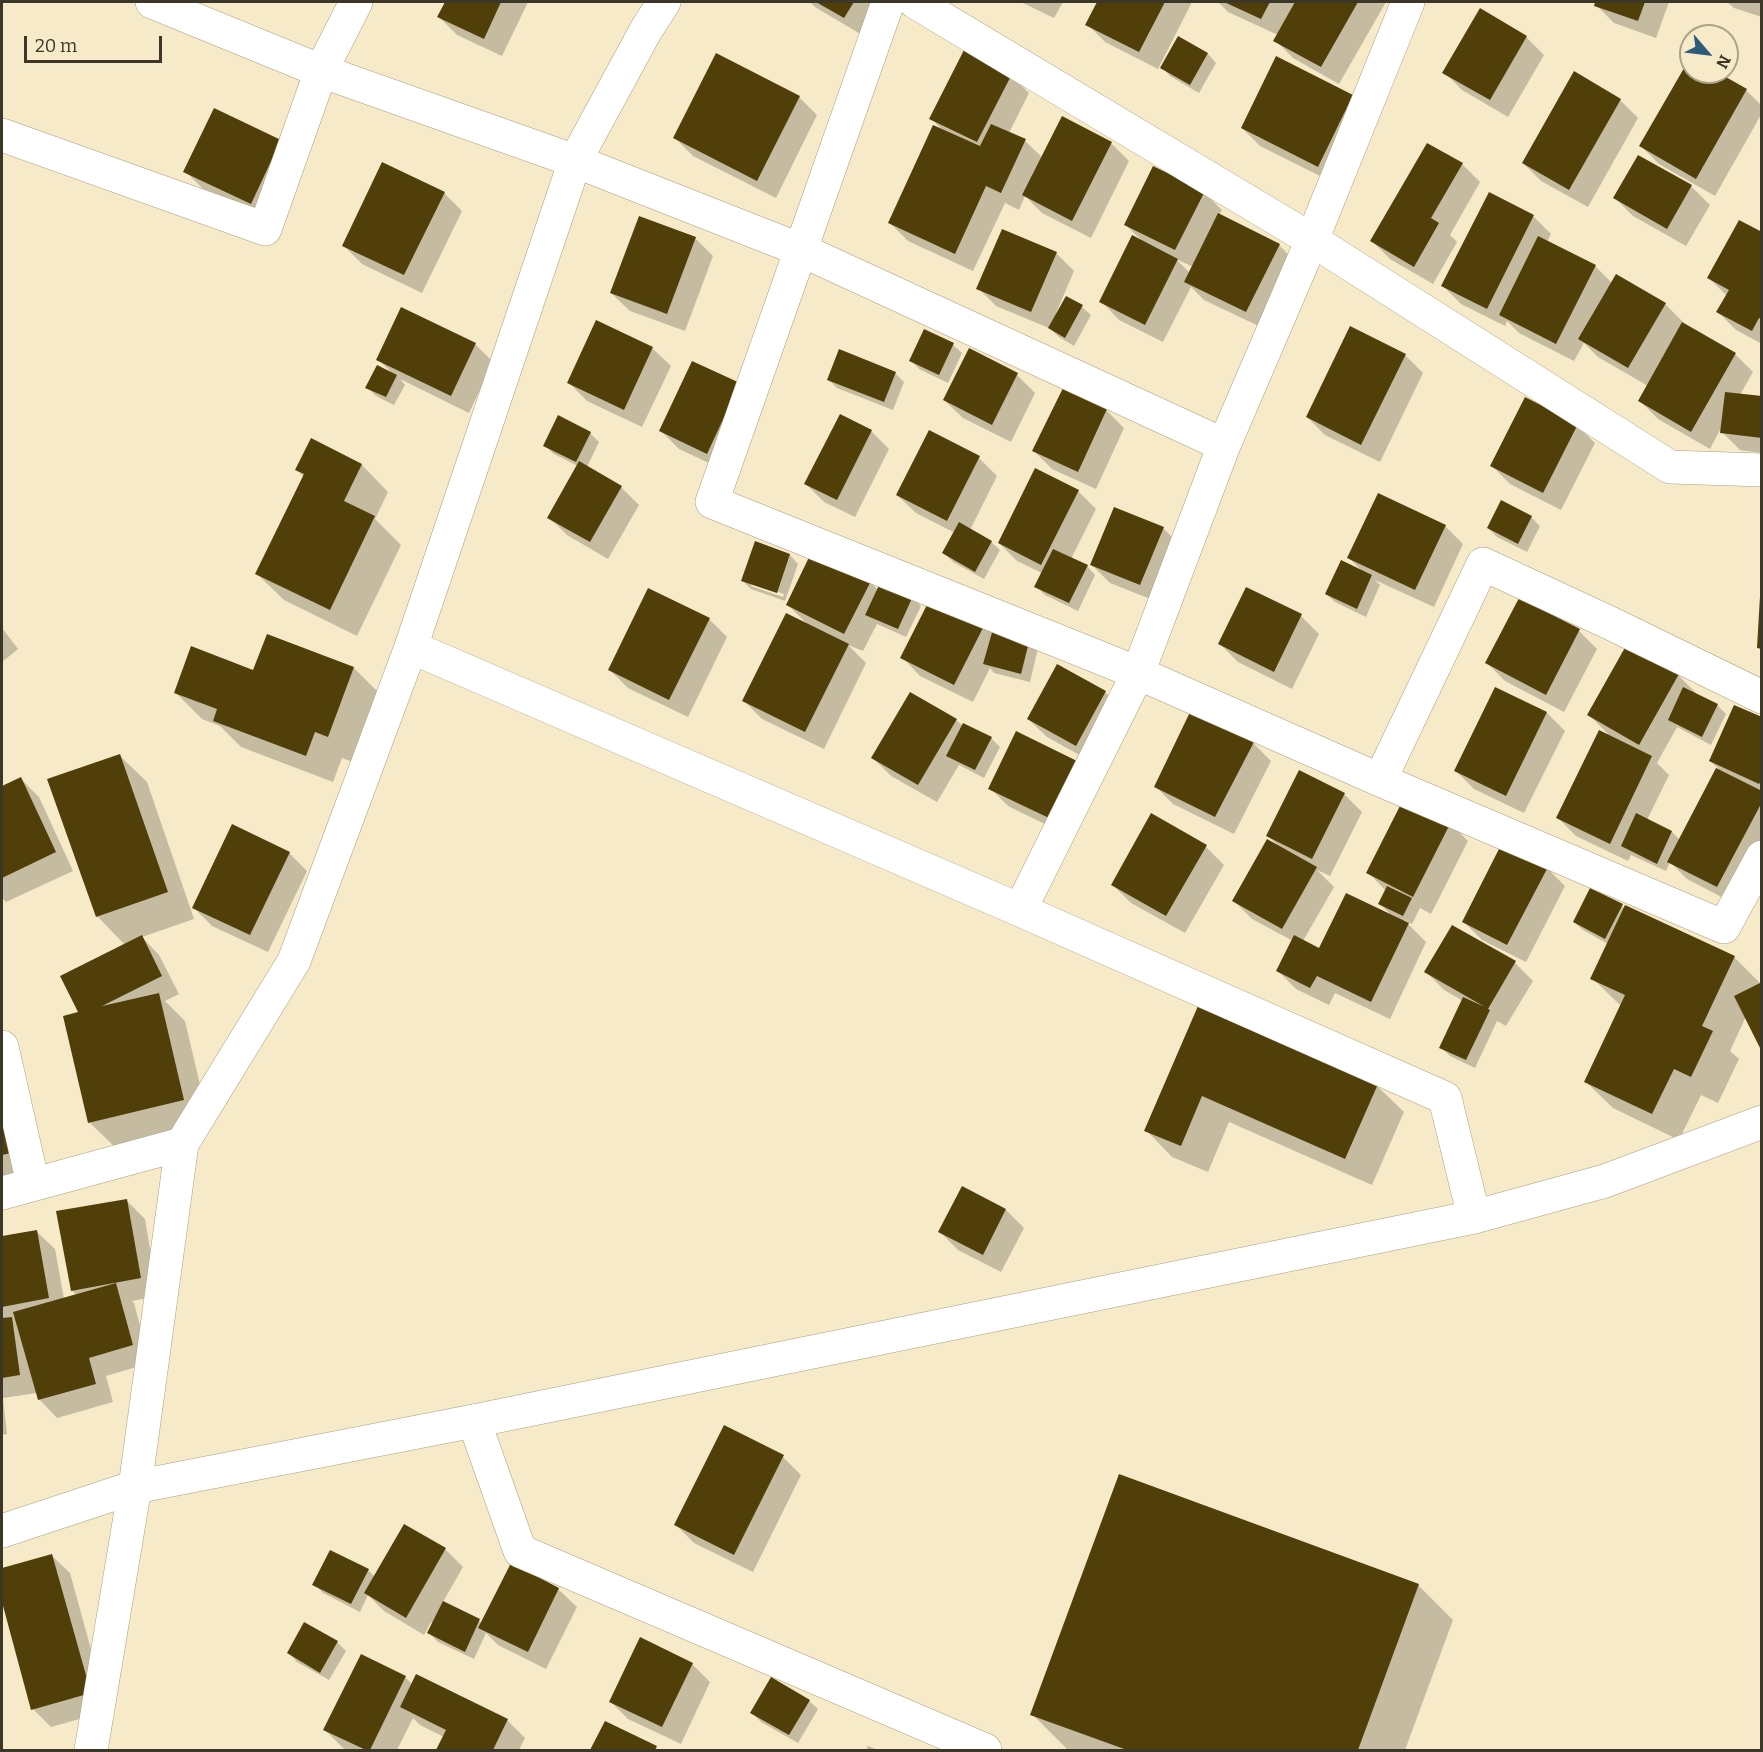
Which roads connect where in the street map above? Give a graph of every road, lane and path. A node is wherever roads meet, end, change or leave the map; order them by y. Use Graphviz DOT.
graph roads {
  1 [pos="152,2"];
  2 [pos="356,2"];
  3 [pos="664,2"];
  4 [pos="888,2"];
  5 [pos="915,2"];
  6 [pos="1408,2"];
  7 [pos="321,71"];
  8 [pos="2,135"];
  9 [pos="575,161"];
  10 [pos="1312,240"];
  11 [pos="801,250"];
  12 [pos="1224,445"];
  13 [pos="1761,470"];
  14 [pos="411,647"];
  15 [pos="1138,673"];
  16 [pos="1761,697"];
  17 [pos="1380,780"];
  18 [pos="1761,857"];
  19 [pos="1020,910"];
  20 [pos="2,1047"];
  21 [pos="1761,1122"];
  22 [pos="182,1144"];
  23 [pos="33,1184"];
  24 [pos="2,1193"];
  25 [pos="1474,1217"];
  26 [pos="474,1421"];
  27 [pos="135,1487"];
  28 [pos="2,1531"];
  29 [pos="91,1750"];
  30 [pos="985,1750"];
  1 -- 7 [label="street"];
  2 -- 7 [label="street"];
  3 -- 9 [label="street"];
  4 -- 11 [label="street"];
  5 -- 10 [label="street"];
  6 -- 10 [label="street"];
  7 -- 8 [label="street"];
  7 -- 9 [label="street"];
  9 -- 11 [label="street"];
  9 -- 14 [label="street"];
  10 -- 12 [label="street"];
  10 -- 13 [label="street"];
  11 -- 12 [label="street"];
  11 -- 15 [label="street"];
  12 -- 15 [label="street"];
  14 -- 19 [label="street"];
  14 -- 22 [label="street"];
  15 -- 17 [label="street"];
  15 -- 19 [label="street"];
  16 -- 17 [label="street"];
  17 -- 18 [label="street"];
  19 -- 25 [label="street"];
  20 -- 23 [label="street"];
  21 -- 25 [label="street"];
  22 -- 23 [label="street"];
  22 -- 27 [label="street"];
  23 -- 24 [label="street"];
  25 -- 26 [label="street"];
  26 -- 27 [label="street"];
  26 -- 30 [label="street"];
  27 -- 28 [label="street"];
  27 -- 29 [label="street"];
}
